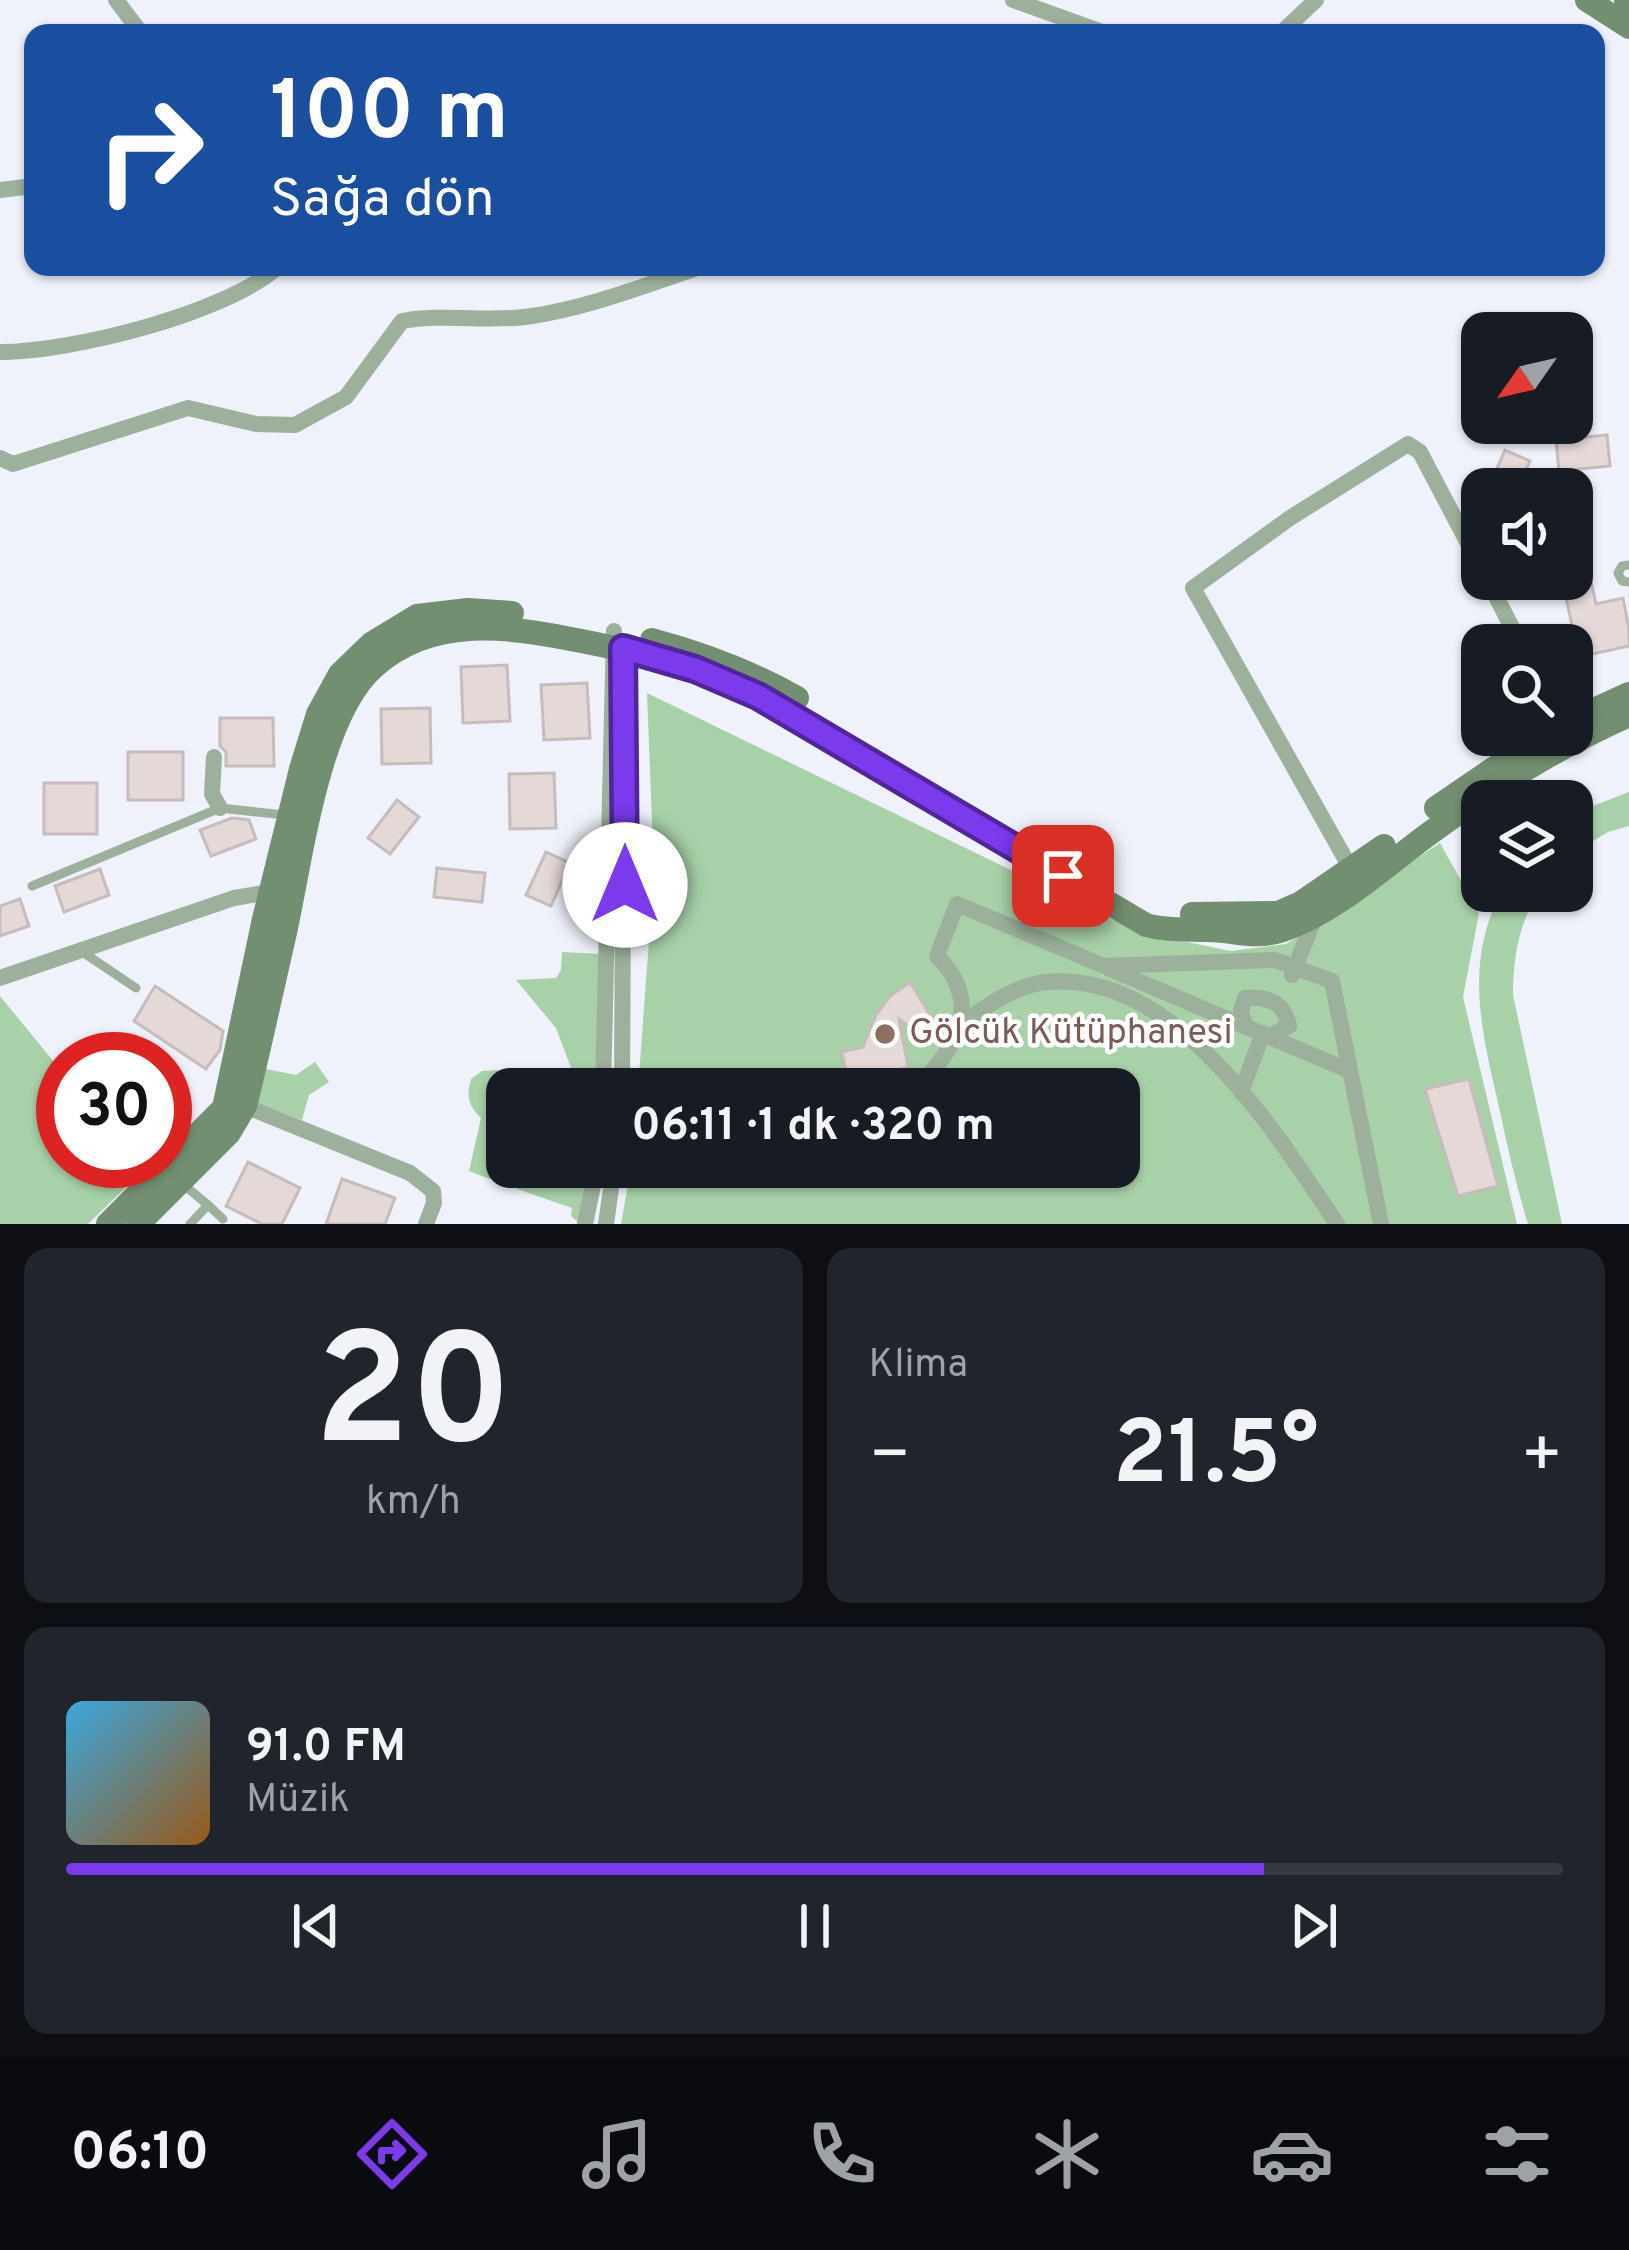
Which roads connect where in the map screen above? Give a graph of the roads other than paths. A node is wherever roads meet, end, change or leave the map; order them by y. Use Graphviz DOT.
graph roads {
  1 [pos="1013,0"];
  2 [pos="1316,0"];
  3 [pos="1587,0"];
  4 [pos="1080,24"];
  5 [pos="1291,24"];
  6 [pos="1629,27"];
  7 [pos="268,276"];
  8 [pos="676,276"];
  9 [pos="0,352"];
  10 [pos="0,458"];
  11 [pos="1461,516"];
  12 [pos="1629,565"];
  13 [pos="1629,582"];
  14 [pos="619,640"];
  15 [pos="1629,694"];
  16 [pos="1593,710"];
  17 [pos="1629,715"];
  18 [pos="1509,756"];
  19 [pos="214,757"];
  20 [pos="220,808"];
  21 [pos="290,815"];
  22 [pos="1351,869"];
  23 [pos="32,886"];
  24 [pos="282,890"];
  25 [pos="1316,914"];
  26 [pos="81,951"];
  27 [pos="1104,966"];
  28 [pos="1294,971"];
  29 [pos="0,978"];
  30 [pos="136,988"];
  31 [pos="958,1027"];
  32 [pos="1259,1032"];
  33 [pos="604,1068"];
  34 [pos="622,1068"];
  35 [pos="935,1068"];
  36 [pos="1350,1071"];
  37 [pos="1241,1092"];
  38 [pos="245,1106"];
  39 [pos="192,1169"];
  40 [pos="173,1188"];
  41 [pos="188,1188"];
  42 [pos="592,1188"];
  43 [pos="611,1188"];
  44 [pos="208,1205"];
  45 [pos="223,1220"];
  46 [pos="108,1224"];
  47 [pos="137,1224"];
  48 [pos="190,1224"];
  49 [pos="426,1224"];
  50 [pos="585,1224"];
  51 [pos="606,1224"];
  52 [pos="1337,1224"];
  53 [pos="1381,1224"];
  1 -- 4 [label="street"];
  2 -- 5 [label="street"];
  3 -- 6 [label="main road"];
  7 -- 9 [label="street"];
  8 -- 10 [label="street"];
  11 -- 22 [label="street"];
  12 -- 13 [label="lane"];
  14 -- 21 [label="main road"];
  14 -- 22 [label="main road"];
  14 -- 24 [label="main road"];
  14 -- 25 [label="main road"];
  14 -- 33 [label="street"];
  14 -- 34 [label="street"];
  15 -- 16 [label="main road"];
  17 -- 25 [label="main road"];
  18 -- 22 [label="main road"];
  19 -- 20 [label="street"];
  20 -- 21 [label="lane"];
  20 -- 23 [label="lane"];
  21 -- 24 [label="main road"];
  24 -- 26 [label="street"];
  24 -- 38 [label="main road"];
  24 -- 46 [label="main road"];
  25 -- 28 [label="street"];
  26 -- 29 [label="street"];
  26 -- 30 [label="lane"];
  27 -- 28 [label="street"];
  27 -- 31 [label="street"];
  27 -- 32 [label="street"];
  28 -- 36 [label="street"];
  31 -- 35 [label="street"];
  31 -- 37 [label="street"];
  32 -- 36 [label="street"];
  32 -- 37 [label="street"];
  36 -- 53 [label="street"];
  37 -- 52 [label="street"];
  38 -- 39 [label="main road"];
  38 -- 49 [label="street"];
  40 -- 47 [label="main road"];
  41 -- 44 [label="lane"];
  42 -- 50 [label="street"];
  43 -- 51 [label="street"];
  44 -- 45 [label="lane"];
  44 -- 48 [label="lane"];
}
